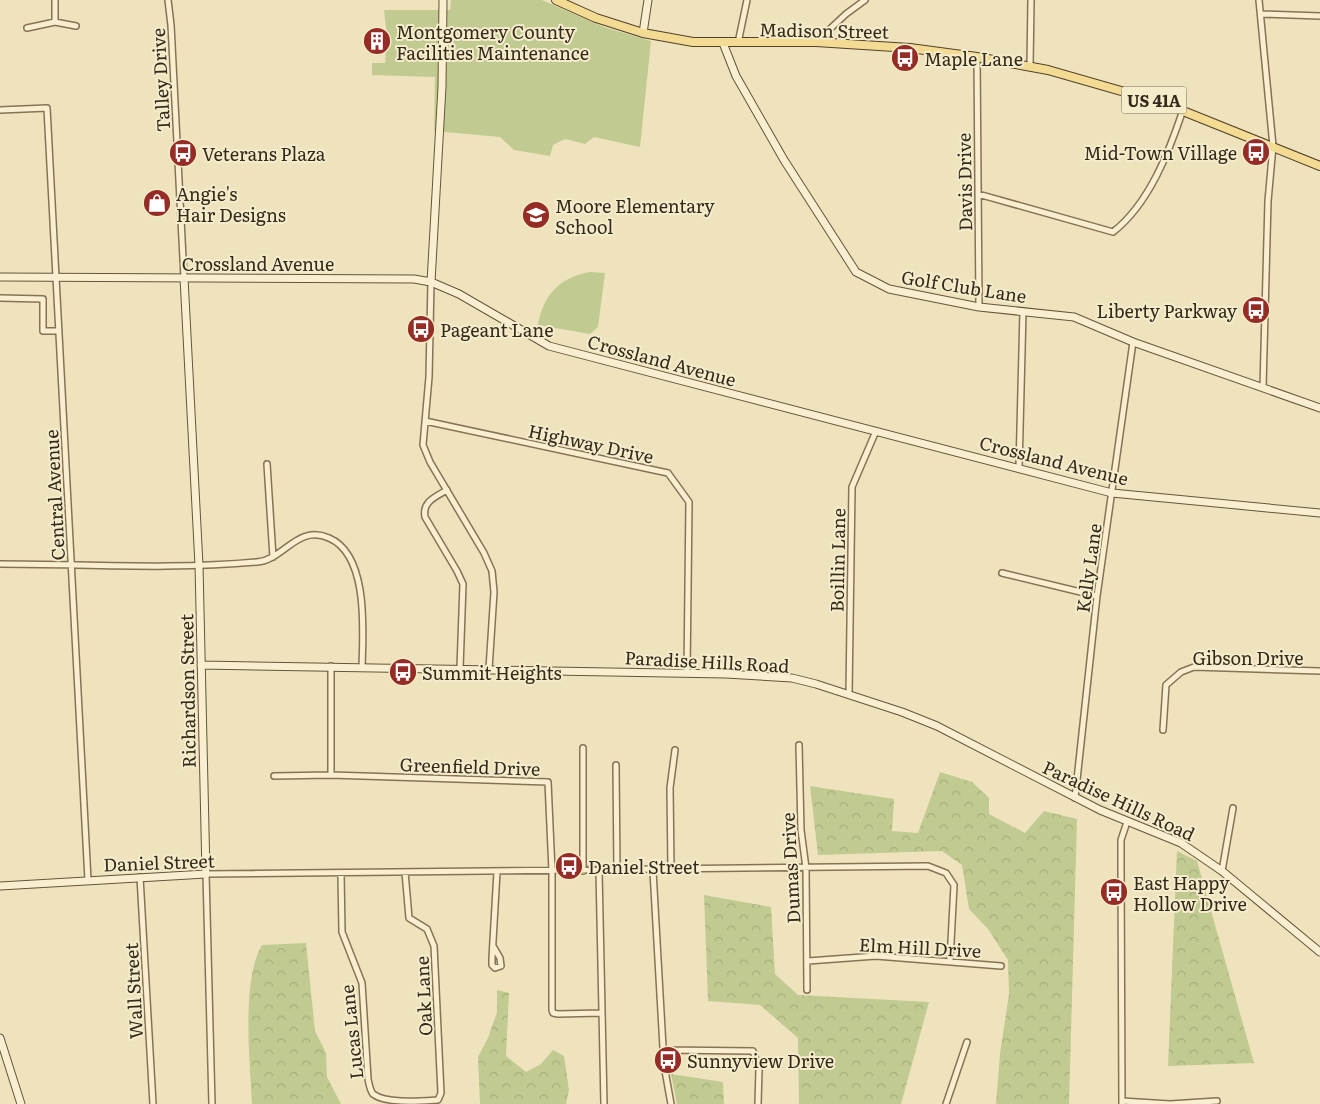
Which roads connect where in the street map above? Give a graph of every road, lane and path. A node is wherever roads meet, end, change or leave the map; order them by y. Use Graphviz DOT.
graph roads {
  1 [pos="55,0"];
  2 [pos="168,0"];
  3 [pos="443,0"];
  4 [pos="556,0"];
  5 [pos="648,0"];
  6 [pos="747,0"];
  7 [pos="865,0"];
  8 [pos="1031,0"];
  9 [pos="1258,0"];
  10 [pos="1261,14"];
  11 [pos="1320,16"];
  12 [pos="55,22"];
  13 [pos="76,26"];
  14 [pos="26,28"];
  15 [pos="643,33"];
  16 [pos="816,42"];
  17 [pos="723,43"];
  18 [pos="738,43"];
  19 [pos="977,57"];
  20 [pos="1030,66"];
  21 [pos="0,110"];
  22 [pos="1184,110"];
  23 [pos="1273,146"];
  24 [pos="1320,166"];
  25 [pos="978,194"];
  26 [pos="0,277"];
  27 [pos="57,277"];
  28 [pos="184,278"];
  29 [pos="431,282"];
  30 [pos="0,298"];
  31 [pos="979,307"];
  32 [pos="1023,311"];
  33 [pos="59,331"];
  34 [pos="1133,342"];
  35 [pos="1263,388"];
  36 [pos="1320,408"];
  37 [pos="425,421"];
  38 [pos="876,431"];
  39 [pos="267,464"];
  40 [pos="1019,468"];
  41 [pos="446,490"];
  42 [pos="1112,493"];
  43 [pos="1320,513"];
  44 [pos="273,557"];
  45 [pos="0,564"];
  46 [pos="71,564"];
  47 [pos="200,565"];
  48 [pos="1002,573"];
  49 [pos="1097,596"];
  50 [pos="201,665"];
  51 [pos="331,666"];
  52 [pos="362,667"];
  53 [pos="460,668"];
  54 [pos="489,669"];
  55 [pos="1320,671"];
  56 [pos="687,673"];
  57 [pos="849,694"];
  58 [pos="1163,730"];
  59 [pos="799,745"];
  60 [pos="583,748"];
  61 [pos="675,750"];
  62 [pos="616,765"];
  63 [pos="331,775"];
  64 [pos="274,776"];
  65 [pos="1075,798"];
  66 [pos="1233,808"];
  67 [pos="1127,822"];
  68 [pos="806,868"];
  69 [pos="671,870"];
  70 [pos="552,871"];
  71 [pos="583,871"];
  72 [pos="598,871"];
  73 [pos="617,871"];
  74 [pos="653,871"];
  75 [pos="405,872"];
  76 [pos="497,872"];
  77 [pos="1222,872"];
  78 [pos="206,874"];
  79 [pos="341,874"];
  80 [pos="140,876"];
  81 [pos="88,880"];
  82 [pos="0,886"];
  83 [pos="492,946"];
  84 [pos="1320,952"];
  85 [pos="808,961"];
  86 [pos="950,962"];
  87 [pos="1001,966"];
  88 [pos="807,990"];
  89 [pos="601,1013"];
  90 [pos="0,1038"];
  91 [pos="967,1042"];
  92 [pos="663,1050"];
  93 [pos="438,1100"];
  94 [pos="1217,1101"];
  95 [pos="1122,1102"];
  96 [pos="21,1104"];
  97 [pos="153,1104"];
  98 [pos="212,1104"];
  99 [pos="604,1104"];
  100 [pos="671,1104"];
  101 [pos="758,1104"];
  102 [pos="946,1104"];
  1 -- 12 [label="street"];
  2 -- 28 [label="street, Talley Drive"];
  3 -- 29 [label="street"];
  4 -- 15 [label="main road, Madison Street / US 41A"];
  5 -- 15 [label="street"];
  6 -- 18 [label="street"];
  7 -- 16 [label="street"];
  8 -- 20 [label="street"];
  9 -- 10 [label="street"];
  10 -- 11 [label="street"];
  10 -- 23 [label="street"];
  12 -- 13 [label="street"];
  12 -- 14 [label="street"];
  15 -- 17 [label="main road, Madison Street / US 41A"];
  16 -- 18 [label="main road, Madison Street / US 41A"];
  16 -- 19 [label="main road, Madison Street / US 41A"];
  17 -- 18 [label="main road, Madison Street / US 41A"];
  17 -- 31 [label="street, Golf Club Lane"];
  19 -- 20 [label="main road, Madison Street / US 41A"];
  19 -- 25 [label="street, Davis Drive"];
  20 -- 22 [label="main road, Madison Street / US 41A"];
  21 -- 27 [label="street, Central Avenue"];
  22 -- 23 [label="main road, Madison Street / US 41A"];
  22 -- 25 [label="street"];
  23 -- 24 [label="main road, Madison Street / US 41A"];
  23 -- 35 [label="street"];
  25 -- 31 [label="street, Davis Drive"];
  26 -- 27 [label="street, Crossland Avenue"];
  27 -- 28 [label="street, Crossland Avenue"];
  27 -- 33 [label="street, Central Avenue"];
  28 -- 29 [label="street, Crossland Avenue"];
  28 -- 47 [label="street, Richardson Street"];
  29 -- 37 [label="street"];
  29 -- 38 [label="street, Crossland Avenue"];
  30 -- 33 [label="street"];
  31 -- 32 [label="street, Golf Club Lane"];
  32 -- 34 [label="street, Golf Club Lane"];
  32 -- 40 [label="street"];
  33 -- 46 [label="street, Central Avenue"];
  34 -- 35 [label="street, Golf Club Lane"];
  34 -- 42 [label="street, Kelly Lane"];
  35 -- 36 [label="street, Golf Club Lane"];
  37 -- 41 [label="street"];
  37 -- 56 [label="street, Highway Drive"];
  38 -- 40 [label="street, Crossland Avenue"];
  38 -- 57 [label="street, Boillin Lane"];
  39 -- 44 [label="street"];
  40 -- 42 [label="street, Crossland Avenue"];
  41 -- 53 [label="street"];
  41 -- 54 [label="street"];
  42 -- 43 [label="street, Crossland Avenue"];
  42 -- 49 [label="street, Kelly Lane"];
  44 -- 47 [label="street"];
  44 -- 52 [label="street"];
  45 -- 46 [label="street"];
  46 -- 47 [label="street"];
  46 -- 81 [label="street, Central Avenue"];
  47 -- 50 [label="street, Richardson Street"];
  48 -- 49 [label="street"];
  49 -- 65 [label="street, Kelly Lane"];
  50 -- 51 [label="street, Paradise Hills Road"];
  50 -- 78 [label="street, Richardson Street"];
  51 -- 52 [label="street, Paradise Hills Road"];
  51 -- 63 [label="street"];
  52 -- 53 [label="street, Paradise Hills Road"];
  53 -- 54 [label="street, Paradise Hills Road"];
  54 -- 56 [label="street, Paradise Hills Road"];
  55 -- 58 [label="street, Gibson Drive"];
  56 -- 57 [label="street, Paradise Hills Road"];
  57 -- 65 [label="street, Paradise Hills Road"];
  59 -- 68 [label="street, Dumas Drive"];
  60 -- 71 [label="street"];
  61 -- 69 [label="street"];
  62 -- 73 [label="street"];
  63 -- 64 [label="street, Greenfield Drive"];
  63 -- 70 [label="street, Greenfield Drive"];
  65 -- 67 [label="street, Paradise Hills Road"];
  66 -- 77 [label="street"];
  67 -- 77 [label="street, Paradise Hills Road"];
  67 -- 95 [label="street"];
  68 -- 69 [label="street, Daniel Street"];
  68 -- 85 [label="street, Dumas Drive"];
  68 -- 86 [label="street, Daniel Street"];
  69 -- 74 [label="street, Daniel Street"];
  70 -- 71 [label="street, Daniel Street"];
  70 -- 76 [label="street, Daniel Street"];
  70 -- 89 [label="street"];
  71 -- 72 [label="street, Daniel Street"];
  72 -- 73 [label="street, Daniel Street"];
  72 -- 89 [label="street"];
  73 -- 74 [label="street, Daniel Street"];
  74 -- 92 [label="street"];
  75 -- 76 [label="street, Daniel Street"];
  75 -- 79 [label="street, Daniel Street"];
  75 -- 93 [label="street, Oak Lane"];
  76 -- 83 [label="street"];
  77 -- 84 [label="street, Paradise Hills Road"];
  78 -- 79 [label="street, Daniel Street"];
  78 -- 80 [label="street, Daniel Street"];
  78 -- 98 [label="street, Richardson Street"];
  79 -- 93 [label="street, Lucas Lane"];
  80 -- 81 [label="street, Daniel Street"];
  80 -- 97 [label="street, Wall Street"];
  81 -- 82 [label="street, Daniel Street"];
  85 -- 86 [label="street, Elm Hill Drive"];
  85 -- 88 [label="street, Dumas Drive"];
  86 -- 87 [label="street, Elm Hill Drive"];
  89 -- 99 [label="street"];
  90 -- 96 [label="street"];
  91 -- 102 [label="street"];
  92 -- 100 [label="street"];
  92 -- 101 [label="street"];
  94 -- 95 [label="street"];
}
